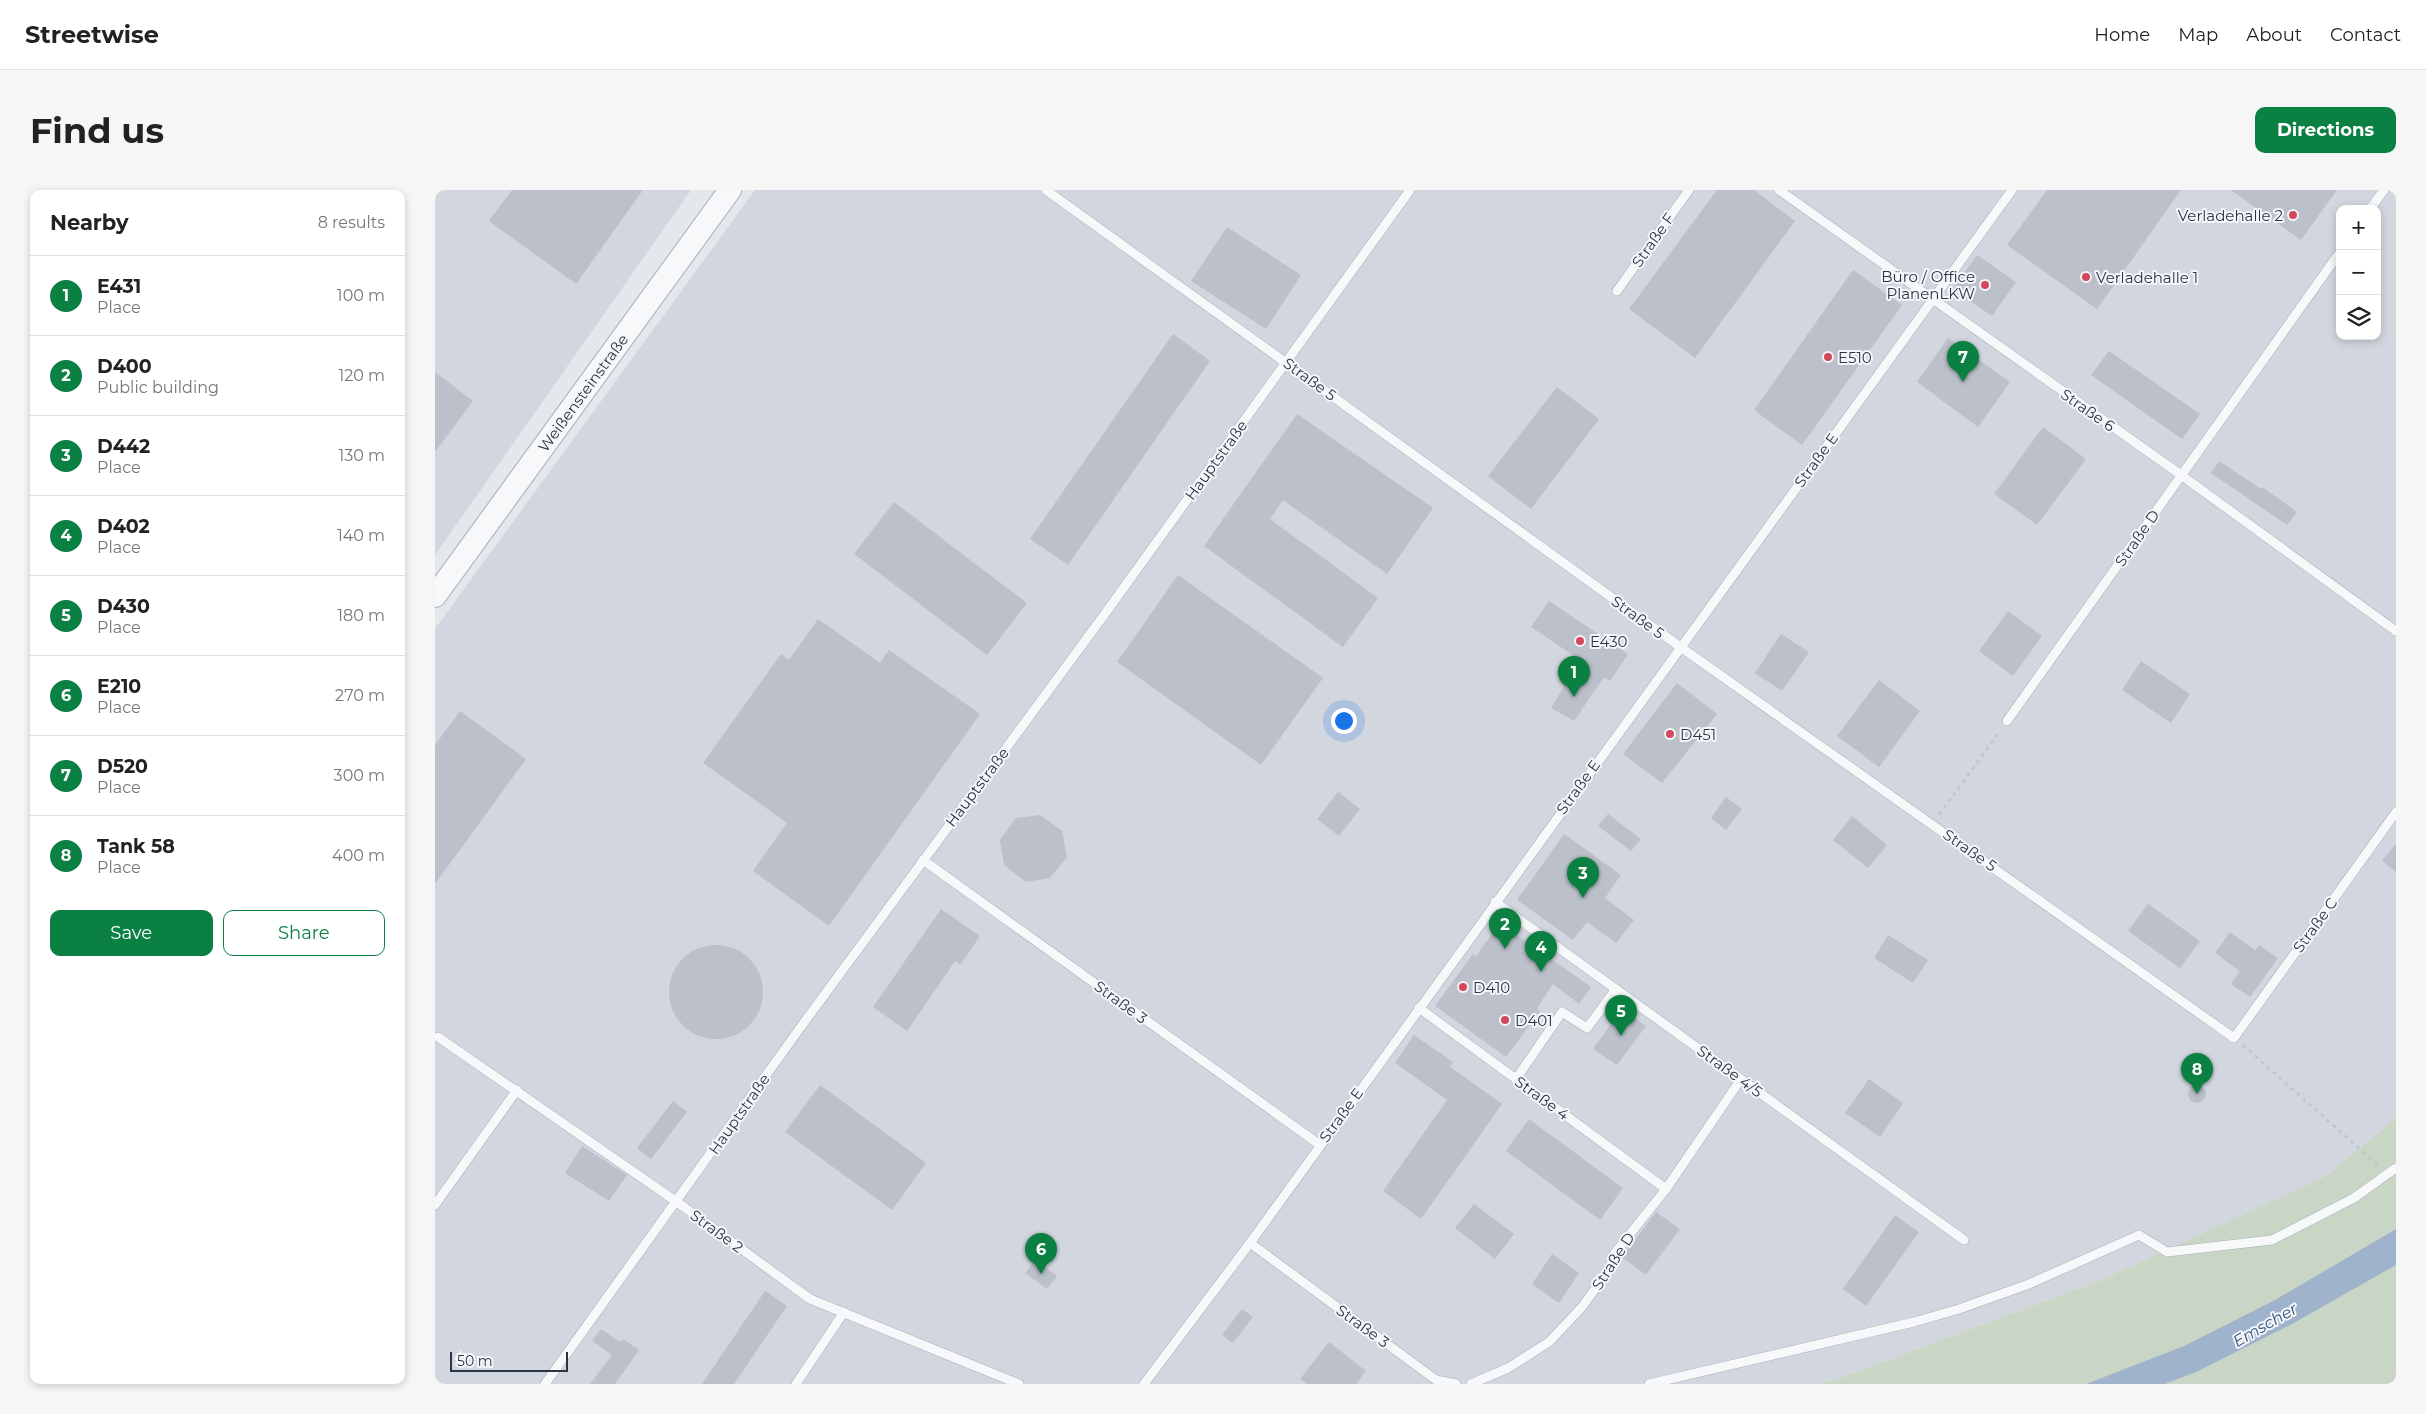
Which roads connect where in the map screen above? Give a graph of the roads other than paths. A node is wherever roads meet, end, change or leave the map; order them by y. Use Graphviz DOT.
graph roads {
  1 [pos="731,190"];
  2 [pos="1047,190"];
  3 [pos="1410,190"];
  4 [pos="1689,190"];
  5 [pos="1779,190"];
  6 [pos="2012,190"];
  7 [pos="2384,190"];
  8 [pos="2374,205"];
  9 [pos="2336,258"];
  10 [pos="1617,291"];
  11 [pos="1933,301"];
  12 [pos="1287,362"];
  13 [pos="2181,475"];
  14 [pos="435,596"];
  15 [pos="2396,631"];
  16 [pos="1679,646"];
  17 [pos="2007,722"];
  18 [pos="2396,812"];
  19 [pos="923,860"];
  20 [pos="1495,902"];
  21 [pos="1616,988"];
  22 [pos="1419,1008"];
  23 [pos="438,1037"];
  24 [pos="2234,1038"];
  25 [pos="1741,1078"];
  26 [pos="1516,1079"];
  27 [pos="517,1090"];
  28 [pos="1320,1145"];
  29 [pos="2392,1171"];
  30 [pos="1666,1189"];
  31 [pos="677,1202"];
  32 [pos="435,1205"];
  33 [pos="1964,1240"];
  34 [pos="1249,1243"];
  35 [pos="844,1312"];
  36 [pos="545,1384"];
  37 [pos="796,1384"];
  38 [pos="1019,1384"];
  39 [pos="1144,1384"];
  40 [pos="1456,1384"];
  41 [pos="1471,1384"];
  42 [pos="1649,1384"];
  1 -- 14 [label="street, Weißensteinstraße"];
  2 -- 12 [label="lane, Straße 5"];
  3 -- 12 [label="lane, Hauptstraße"];
  4 -- 10 [label="lane, Straße F"];
  5 -- 11 [label="lane, Straße 6"];
  6 -- 11 [label="lane, Straße E"];
  7 -- 8 [label="lane"];
  9 -- 13 [label="lane, Straße D"];
  11 -- 13 [label="lane, Straße 6"];
  11 -- 16 [label="lane, Straße E"];
  12 -- 16 [label="lane, Straße 5"];
  12 -- 19 [label="lane, Hauptstraße"];
  13 -- 15 [label="lane, Straße 6"];
  13 -- 17 [label="lane, Straße D"];
  16 -- 20 [label="lane, Straße E"];
  16 -- 24 [label="lane, Straße 5"];
  18 -- 24 [label="lane, Straße C"];
  19 -- 28 [label="lane, Straße 3"];
  19 -- 31 [label="lane, Hauptstraße"];
  20 -- 21 [label="lane, Straße 4/5"];
  20 -- 22 [label="lane, Straße E"];
  21 -- 25 [label="lane, Straße 4/5"];
  21 -- 26 [label="lane"];
  22 -- 26 [label="lane, Straße 4"];
  22 -- 28 [label="lane, Straße E"];
  23 -- 27 [label="lane, Straße 2"];
  25 -- 30 [label="lane, Straße D"];
  25 -- 33 [label="lane, Straße 4/5"];
  26 -- 30 [label="lane, Straße 4"];
  27 -- 31 [label="lane, Straße 2"];
  27 -- 32 [label="lane"];
  28 -- 34 [label="lane, Straße E"];
  29 -- 42 [label="lane"];
  30 -- 41 [label="lane, Straße D"];
  31 -- 35 [label="lane, Straße 2"];
  31 -- 36 [label="lane, Hauptstraße"];
  34 -- 39 [label="lane, Straße E"];
  34 -- 40 [label="lane, Straße 3"];
  35 -- 37 [label="lane"];
  35 -- 38 [label="lane, Straße 2"];
}
